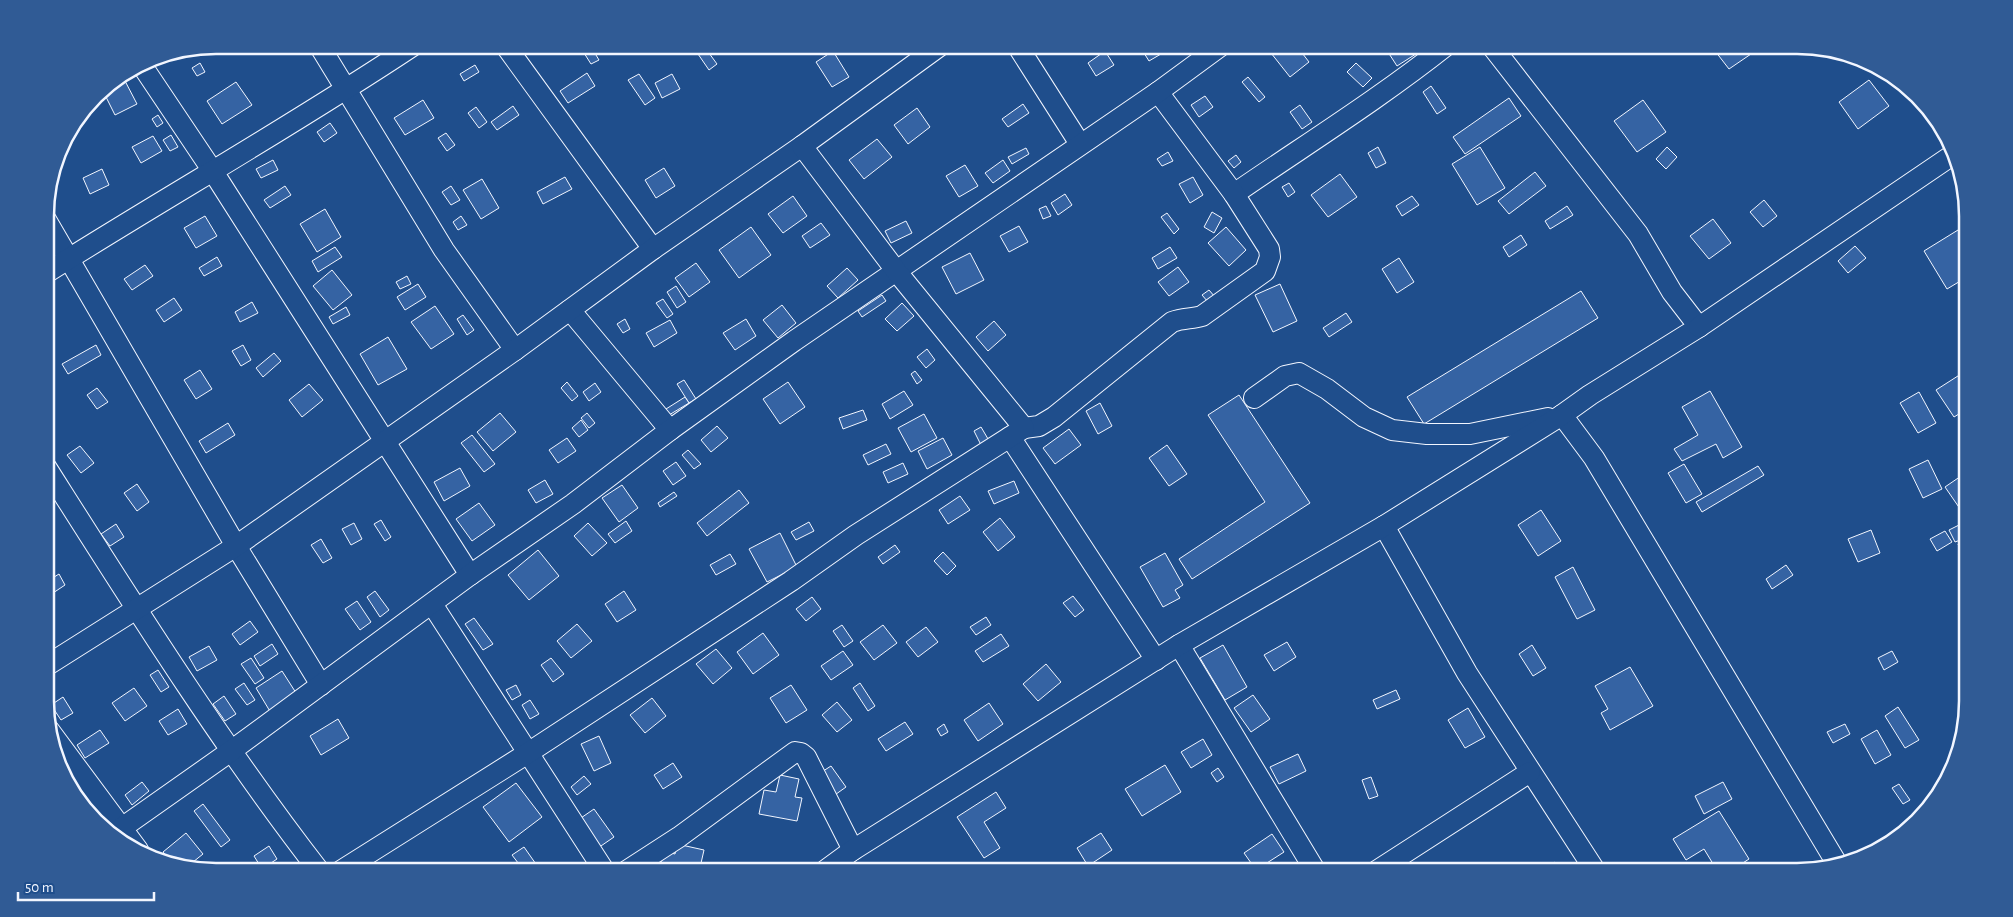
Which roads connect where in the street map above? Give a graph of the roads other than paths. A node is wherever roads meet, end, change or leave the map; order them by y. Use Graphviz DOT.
graph roads {
  1 [pos="324,54"];
  2 [pos="400,54"];
  3 [pos="512,54"];
  4 [pos="929,54"];
  5 [pos="1023,54"];
  6 [pos="1210,54"];
  7 [pos="1435,54"];
  8 [pos="1498,54"];
  9 [pos="146,70"];
  10 [pos="346,90"];
  11 [pos="1158,92"];
  12 [pos="1080,144"];
  13 [pos="802,146"];
  14 [pos="1948,158"];
  15 [pos="212,170"];
  16 [pos="1234,194"];
  17 [pos="54,234"];
  18 [pos="653,249"];
  19 [pos="68,259"];
  20 [pos="54,268"];
  21 [pos="897,272"];
  22 [pos="570,310"];
  23 [pos="1699,327"];
  24 [pos="515,350"];
  25 [pos="1254,398"];
  26 [pos="1562,415"];
  27 [pos="670,430"];
  28 [pos="1017,433"];
  29 [pos="384,441"];
  30 [pos="54,480"];
  31 [pos="1384,526"];
  32 [pos="236,546"];
  33 [pos="470,575"];
  34 [pos="432,604"];
  35 [pos="136,609"];
  36 [pos="1179,645"];
  37 [pos="1156,660"];
  38 [pos="54,661"];
  39 [pos="321,685"];
  40 [pos="60,746"];
  41 [pos="231,751"];
  42 [pos="528,753"];
  43 [pos="1530,772"];
  44 [pos="119,830"];
  45 [pos="853,850"];
  46 [pos="1834,859"];
  47 [pos="313,863"];
  48 [pos="353,863"];
  49 [pos="599,863"];
  50 [pos="639,863"];
  51 [pos="835,863"];
  52 [pos="1311,863"];
  53 [pos="1389,863"];
  54 [pos="1590,863"];
  1 -- 10 [label="street"];
  2 -- 10 [label="street"];
  3 -- 18 [label="street"];
  4 -- 13 [label="street"];
  5 -- 12 [label="street"];
  6 -- 11 [label="street"];
  7 -- 16 [label="street"];
  8 -- 23 [label="street"];
  9 -- 15 [label="street"];
  10 -- 15 [label="street"];
  10 -- 24 [label="street"];
  11 -- 12 [label="street"];
  11 -- 16 [label="street"];
  12 -- 21 [label="street"];
  13 -- 18 [label="street"];
  13 -- 21 [label="street"];
  14 -- 23 [label="street"];
  15 -- 19 [label="street"];
  15 -- 29 [label="street"];
  16 -- 28 [label="street"];
  17 -- 19 [label="street"];
  18 -- 22 [label="street"];
  19 -- 20 [label="street"];
  19 -- 32 [label="street"];
  21 -- 27 [label="street"];
  21 -- 28 [label="street"];
  22 -- 24 [label="street"];
  22 -- 27 [label="street"];
  23 -- 26 [label="street"];
  24 -- 29 [label="street"];
  25 -- 26 [label="street"];
  26 -- 31 [label="street"];
  26 -- 46 [label="street"];
  27 -- 33 [label="street"];
  28 -- 37 [label="street"];
  28 -- 42 [label="street"];
  29 -- 32 [label="street"];
  29 -- 33 [label="street"];
  30 -- 35 [label="street"];
  31 -- 36 [label="street"];
  31 -- 43 [label="street"];
  32 -- 35 [label="street"];
  32 -- 39 [label="street"];
  33 -- 34 [label="street"];
  34 -- 39 [label="street"];
  34 -- 42 [label="street"];
  35 -- 38 [label="street"];
  35 -- 41 [label="street"];
  36 -- 37 [label="street"];
  36 -- 52 [label="street"];
  37 -- 45 [label="street"];
  39 -- 41 [label="street"];
  40 -- 44 [label="street"];
  41 -- 44 [label="street"];
  41 -- 47 [label="street"];
  42 -- 48 [label="street"];
  42 -- 49 [label="street"];
  43 -- 53 [label="street"];
  43 -- 54 [label="street"];
  45 -- 50 [label="street"];
  45 -- 51 [label="street"];
}
